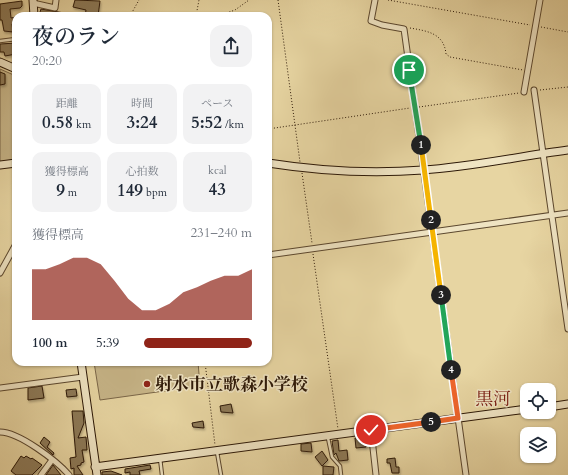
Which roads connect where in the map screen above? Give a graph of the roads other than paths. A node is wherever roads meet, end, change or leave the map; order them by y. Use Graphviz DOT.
graph roads {
  1 [pos="56,0"];
  2 [pos="375,0"];
  3 [pos="540,0"];
  4 [pos="33,2"];
  5 [pos="34,12"];
  6 [pos="12,40"];
  7 [pos="0,41"];
  8 [pos="0,62"];
  9 [pos="12,67"];
  10 [pos="534,90"];
  11 [pos="524,92"];
  12 [pos="568,150"];
  13 [pos="543,153"];
  14 [pos="272,163"];
  15 [pos="12,164"];
  16 [pos="0,165"];
  17 [pos="425,170"];
  18 [pos="568,213"];
  19 [pos="553,215"];
  20 [pos="432,232"];
  21 [pos="12,251"];
  22 [pos="272,253"];
  23 [pos="0,273"];
  24 [pos="568,329"];
  25 [pos="82,366"];
  26 [pos="83,377"];
  27 [pos="0,388"];
  28 [pos="568,404"];
  29 [pos="556,405"];
  30 [pos="520,410"];
  31 [pos="458,418"];
  32 [pos="371,430"];
  33 [pos="0,432"];
  34 [pos="327,435"];
  35 [pos="216,450"];
  36 [pos="160,458"];
  37 [pos="52,460"];
  38 [pos="95,467"];
  39 [pos="41,475"];
  40 [pos="69,475"];
  41 [pos="97,475"];
  42 [pos="162,475"];
  43 [pos="221,475"];
  44 [pos="341,475"];
  45 [pos="376,475"];
  46 [pos="466,475"];
  1 -- 4 [label="street"];
  2 -- 17 [label="street"];
  3 -- 11 [label="street"];
  4 -- 5 [label="street"];
  6 -- 7 [label="lane"];
  8 -- 9 [label="street"];
  10 -- 13 [label="street"];
  12 -- 13 [label="street"];
  13 -- 17 [label="street"];
  13 -- 19 [label="street"];
  14 -- 17 [label="street"];
  15 -- 16 [label="street"];
  17 -- 20 [label="street"];
  18 -- 19 [label="street"];
  19 -- 20 [label="street"];
  19 -- 24 [label="street"];
  20 -- 22 [label="street"];
  20 -- 31 [label="street"];
  21 -- 23 [label="street"];
  25 -- 26 [label="street"];
  26 -- 27 [label="street"];
  26 -- 38 [label="street"];
  28 -- 29 [label="street"];
  30 -- 31 [label="street"];
  31 -- 32 [label="street"];
  31 -- 46 [label="street"];
  32 -- 34 [label="street"];
  32 -- 45 [label="street"];
  33 -- 37 [label="street"];
  34 -- 35 [label="street"];
  34 -- 44 [label="lane"];
  35 -- 36 [label="street"];
  35 -- 43 [label="lane"];
  36 -- 38 [label="street"];
  36 -- 42 [label="lane"];
  37 -- 39 [label="street"];
  37 -- 40 [label="street"];
  38 -- 41 [label="street"];
}
